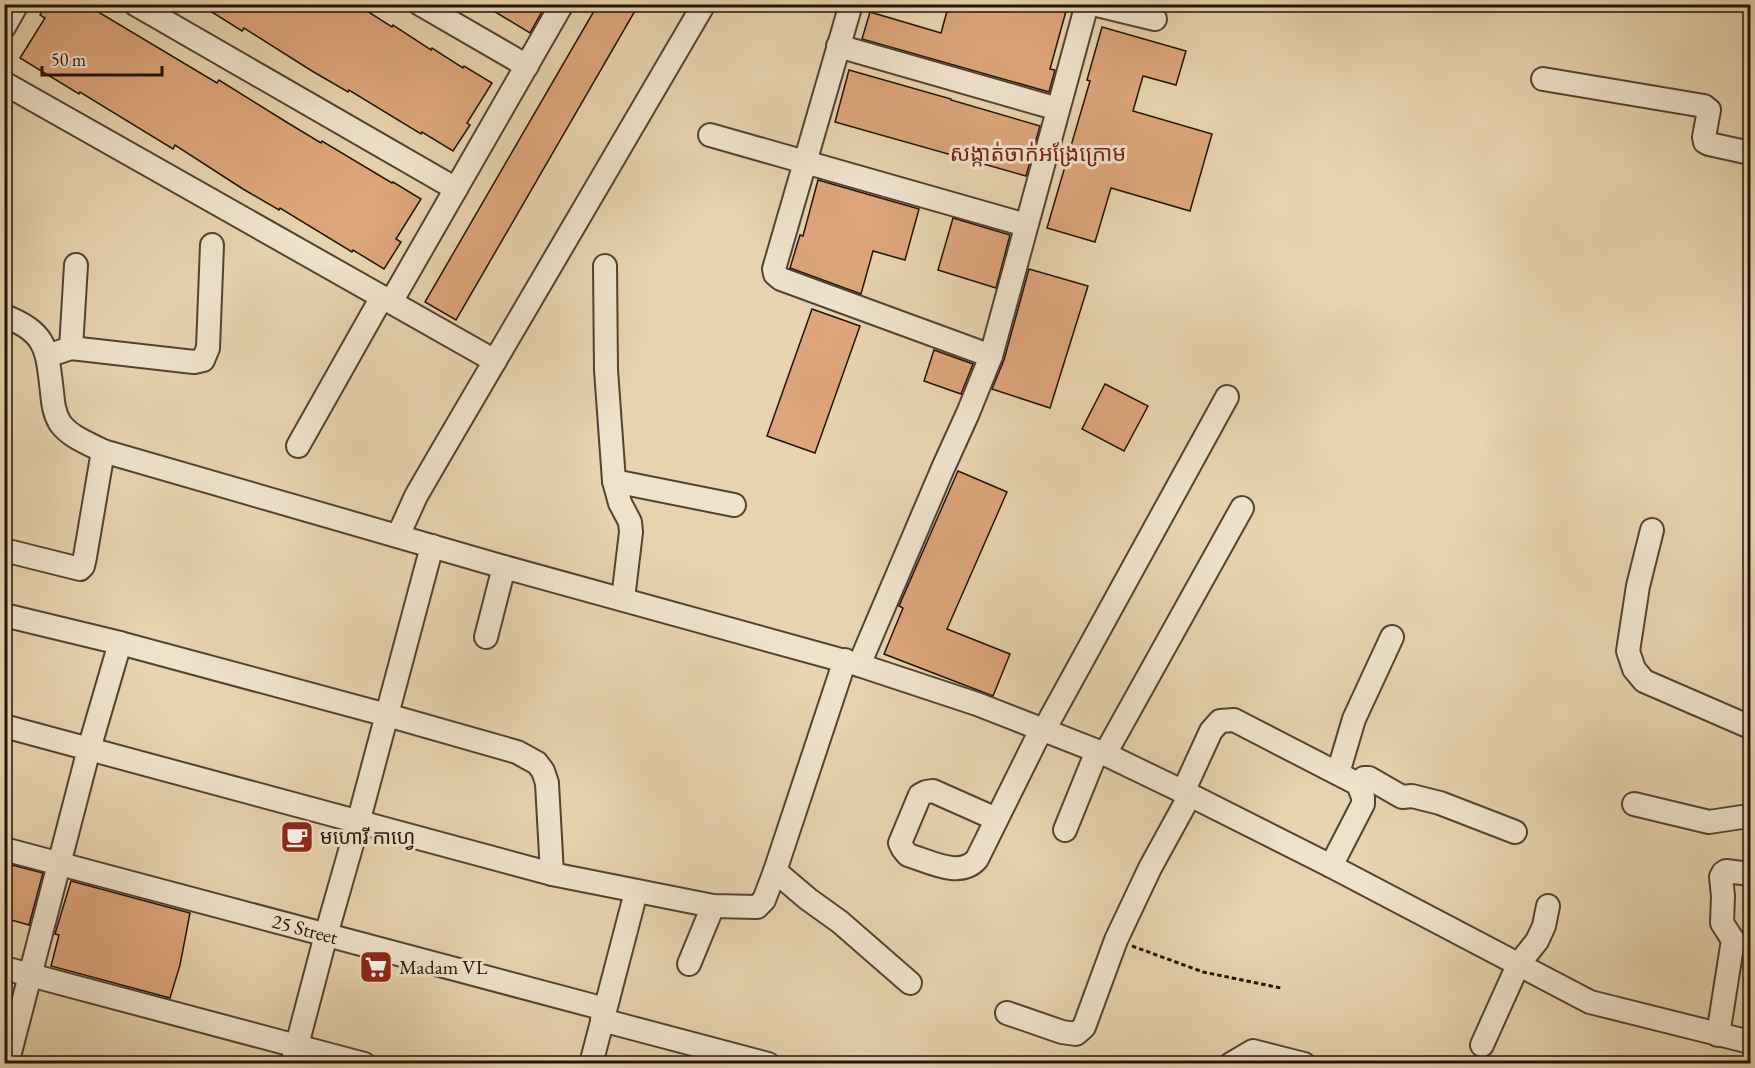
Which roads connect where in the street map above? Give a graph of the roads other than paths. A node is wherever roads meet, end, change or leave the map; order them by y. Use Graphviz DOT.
graph roads {
  1 [pos="17,4"];
  2 [pos="135,4"];
  3 [pos="420,4"];
  4 [pos="562,4"];
  5 [pos="704,4"];
  6 [pos="851,4"];
  7 [pos="1087,4"];
  8 [pos="1093,4"];
  9 [pos="1155,19"];
  10 [pos="4,27"];
  11 [pos="838,46"];
  12 [pos="527,66"];
  13 [pos="1543,79"];
  14 [pos="4,83"];
  15 [pos="1058,109"];
  16 [pos="710,135"];
  17 [pos="1750,153"];
  18 [pos="804,162"];
  19 [pos="456,189"];
  20 [pos="1026,225"];
  21 [pos="212,245"];
  22 [pos="75,266"];
  23 [pos="605,266"];
  24 [pos="386,300"];
  25 [pos="4,316"];
  26 [pos="71,348"];
  27 [pos="47,356"];
  28 [pos="991,356"];
  29 [pos="495,361"];
  30 [pos="1227,397"];
  31 [pos="298,446"];
  32 [pos="103,451"];
  33 [pos="614,481"];
  34 [pos="734,505"];
  35 [pos="1242,508"];
  36 [pos="1652,531"];
  37 [pos="398,536"];
  38 [pos="432,546"];
  39 [pos="4,550"];
  40 [pos="504,567"];
  41 [pos="622,599"];
  42 [pos="4,615"];
  43 [pos="1392,637"];
  44 [pos="486,638"];
  45 [pos="120,644"];
  46 [pos="852,663"];
  47 [pos="387,716"];
  48 [pos="4,726"];
  49 [pos="1750,727"];
  50 [pos="1044,730"];
  51 [pos="89,749"];
  52 [pos="1101,752"];
  53 [pos="1338,773"];
  54 [pos="1358,784"];
  55 [pos="1186,793"];
  56 [pos="1634,804"];
  57 [pos="996,819"];
  58 [pos="1750,819"];
  59 [pos="358,823"];
  60 [pos="1065,830"];
  61 [pos="1515,832"];
  62 [pos="4,849"];
  63 [pos="59,864"];
  64 [pos="1331,866"];
  65 [pos="775,871"];
  66 [pos="552,874"];
  67 [pos="1750,874"];
  68 [pos="636,892"];
  69 [pos="713,906"];
  70 [pos="1548,906"];
  71 [pos="326,935"];
  72 [pos="690,964"];
  73 [pos="1518,965"];
  74 [pos="4,968"];
  75 [pos="30,975"];
  76 [pos="910,983"];
  77 [pos="1007,1014"];
  78 [pos="604,1015"];
  79 [pos="1718,1035"];
  80 [pos="1750,1042"];
  81 [pos="1482,1045"];
  82 [pos="294,1054"];
  83 [pos="6,1064"];
  84 [pos="364,1064"];
  85 [pos="591,1064"];
  86 [pos="768,1064"];
  87 [pos="1232,1064"];
  88 [pos="1304,1064"];
  1 -- 10 [label="street"];
  2 -- 19 [label="street"];
  3 -- 12 [label="street"];
  4 -- 12 [label="street"];
  5 -- 29 [label="street"];
  6 -- 11 [label="street"];
  7 -- 15 [label="street"];
  8 -- 9 [label="street"];
  11 -- 15 [label="street"];
  11 -- 18 [label="street"];
  12 -- 19 [label="street"];
  13 -- 17 [label="street"];
  14 -- 24 [label="street"];
  15 -- 20 [label="street"];
  16 -- 18 [label="street"];
  18 -- 20 [label="street"];
  18 -- 28 [label="street"];
  19 -- 24 [label="street"];
  20 -- 28 [label="street"];
  21 -- 26 [label="street"];
  22 -- 26 [label="street"];
  23 -- 33 [label="street"];
  24 -- 29 [label="street"];
  24 -- 31 [label="street"];
  25 -- 27 [label="street"];
  26 -- 27 [label="street"];
  27 -- 32 [label="street"];
  28 -- 46 [label="street"];
  29 -- 37 [label="street"];
  30 -- 50 [label="street"];
  32 -- 37 [label="street"];
  32 -- 39 [label="street"];
  33 -- 34 [label="street"];
  33 -- 41 [label="street"];
  35 -- 52 [label="street"];
  36 -- 49 [label="street"];
  37 -- 38 [label="street"];
  38 -- 40 [label="street"];
  38 -- 47 [label="street"];
  40 -- 41 [label="street"];
  40 -- 44 [label="street"];
  41 -- 46 [label="street"];
  42 -- 45 [label="street"];
  43 -- 53 [label="street"];
  45 -- 47 [label="street"];
  45 -- 51 [label="street"];
  46 -- 50 [label="street"];
  46 -- 65 [label="street"];
  47 -- 59 [label="street"];
  47 -- 66 [label="street"];
  48 -- 51 [label="street"];
  50 -- 52 [label="street"];
  50 -- 57 [label="street"];
  51 -- 59 [label="street"];
  51 -- 63 [label="street"];
  52 -- 55 [label="street"];
  52 -- 60 [label="street"];
  53 -- 54 [label="street"];
  53 -- 55 [label="street"];
  54 -- 61 [label="street"];
  54 -- 64 [label="street"];
  55 -- 64 [label="street"];
  55 -- 77 [label="street"];
  56 -- 58 [label="street"];
  59 -- 66 [label="street"];
  59 -- 71 [label="street"];
  62 -- 63 [label="street, 25 Street"];
  63 -- 71 [label="street, 25 Street"];
  63 -- 75 [label="street"];
  64 -- 73 [label="street"];
  65 -- 69 [label="street"];
  65 -- 76 [label="street"];
  66 -- 68 [label="street"];
  67 -- 79 [label="street"];
  68 -- 69 [label="street"];
  68 -- 78 [label="street"];
  69 -- 72 [label="street"];
  70 -- 73 [label="street"];
  71 -- 78 [label="street, 25 Street"];
  71 -- 82 [label="street"];
  73 -- 79 [label="street"];
  73 -- 81 [label="street"];
  74 -- 75 [label="street"];
  75 -- 82 [label="street"];
  75 -- 83 [label="street"];
  78 -- 85 [label="street"];
  78 -- 86 [label="street, 25 Street"];
  79 -- 80 [label="street"];
  82 -- 84 [label="street"];
  87 -- 88 [label="street"];
}
